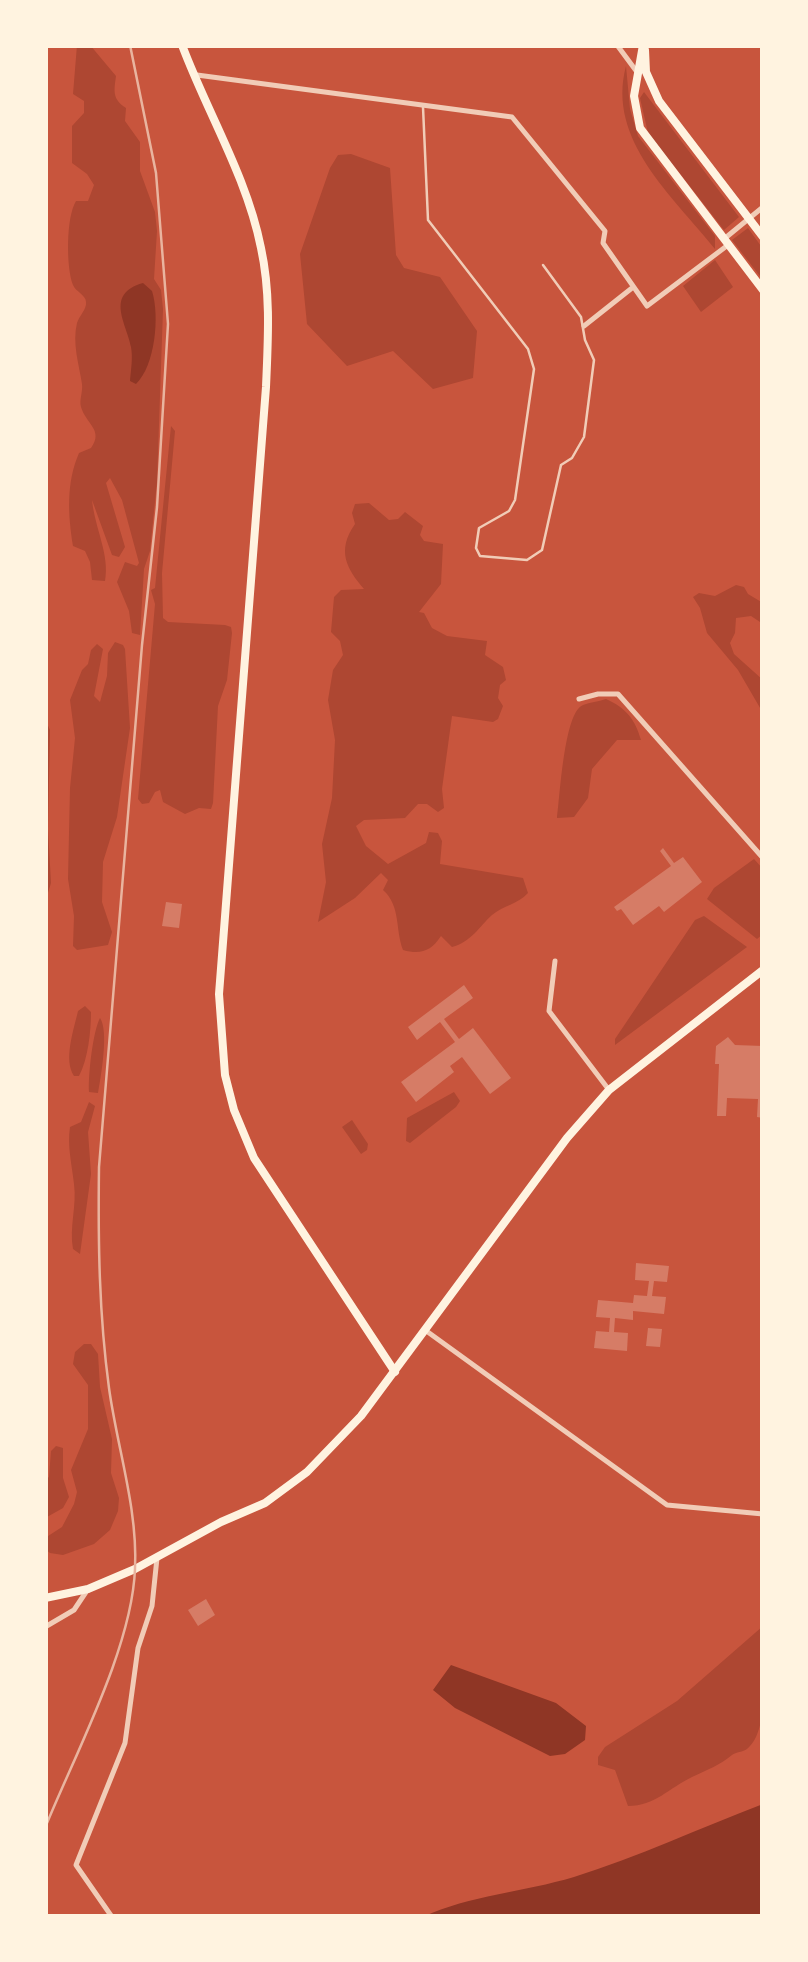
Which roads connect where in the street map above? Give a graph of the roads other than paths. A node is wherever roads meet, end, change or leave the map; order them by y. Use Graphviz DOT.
graph roads {
  1 [pos="182,45"];
  2 [pos="617,45"];
  3 [pos="644,45"];
  4 [pos="637,72"];
  5 [pos="194,75"];
  6 [pos="423,105"];
  7 [pos="763,208"];
  8 [pos="749,218"];
  9 [pos="763,237"];
  10 [pos="726,242"];
  11 [pos="543,265"];
  12 [pos="633,288"];
  13 [pos="763,290"];
  14 [pos="584,326"];
  15 [pos="579,700"];
  16 [pos="763,858"];
  17 [pos="554,961"];
  18 [pos="763,970"];
  19 [pos="608,1090"];
  20 [pos="425,1330"];
  21 [pos="395,1372"];
  22 [pos="763,1514"];
  23 [pos="156,1558"];
  24 [pos="88,1589"];
  25 [pos="45,1598"];
  26 [pos="45,1627"];
  27 [pos="112,1917"];
  1 -- 5 [label="main road"];
  2 -- 4 [label="street"];
  3 -- 4 [label="main road"];
  3 -- 8 [label="main road"];
  4 -- 10 [label="main road"];
  5 -- 6 [label="street"];
  5 -- 21 [label="main road"];
  6 -- 12 [label="street"];
  6 -- 14 [label="lane"];
  7 -- 8 [label="street"];
  8 -- 9 [label="main road"];
  8 -- 10 [label="street"];
  10 -- 12 [label="street"];
  10 -- 13 [label="main road"];
  11 -- 14 [label="lane"];
  12 -- 14 [label="street"];
  15 -- 16 [label="street"];
  17 -- 19 [label="street"];
  18 -- 19 [label="main road"];
  19 -- 20 [label="main road"];
  20 -- 21 [label="main road"];
  20 -- 22 [label="street"];
  21 -- 23 [label="main road"];
  23 -- 24 [label="main road"];
  23 -- 27 [label="street"];
  24 -- 25 [label="main road"];
  24 -- 26 [label="street"];
}
